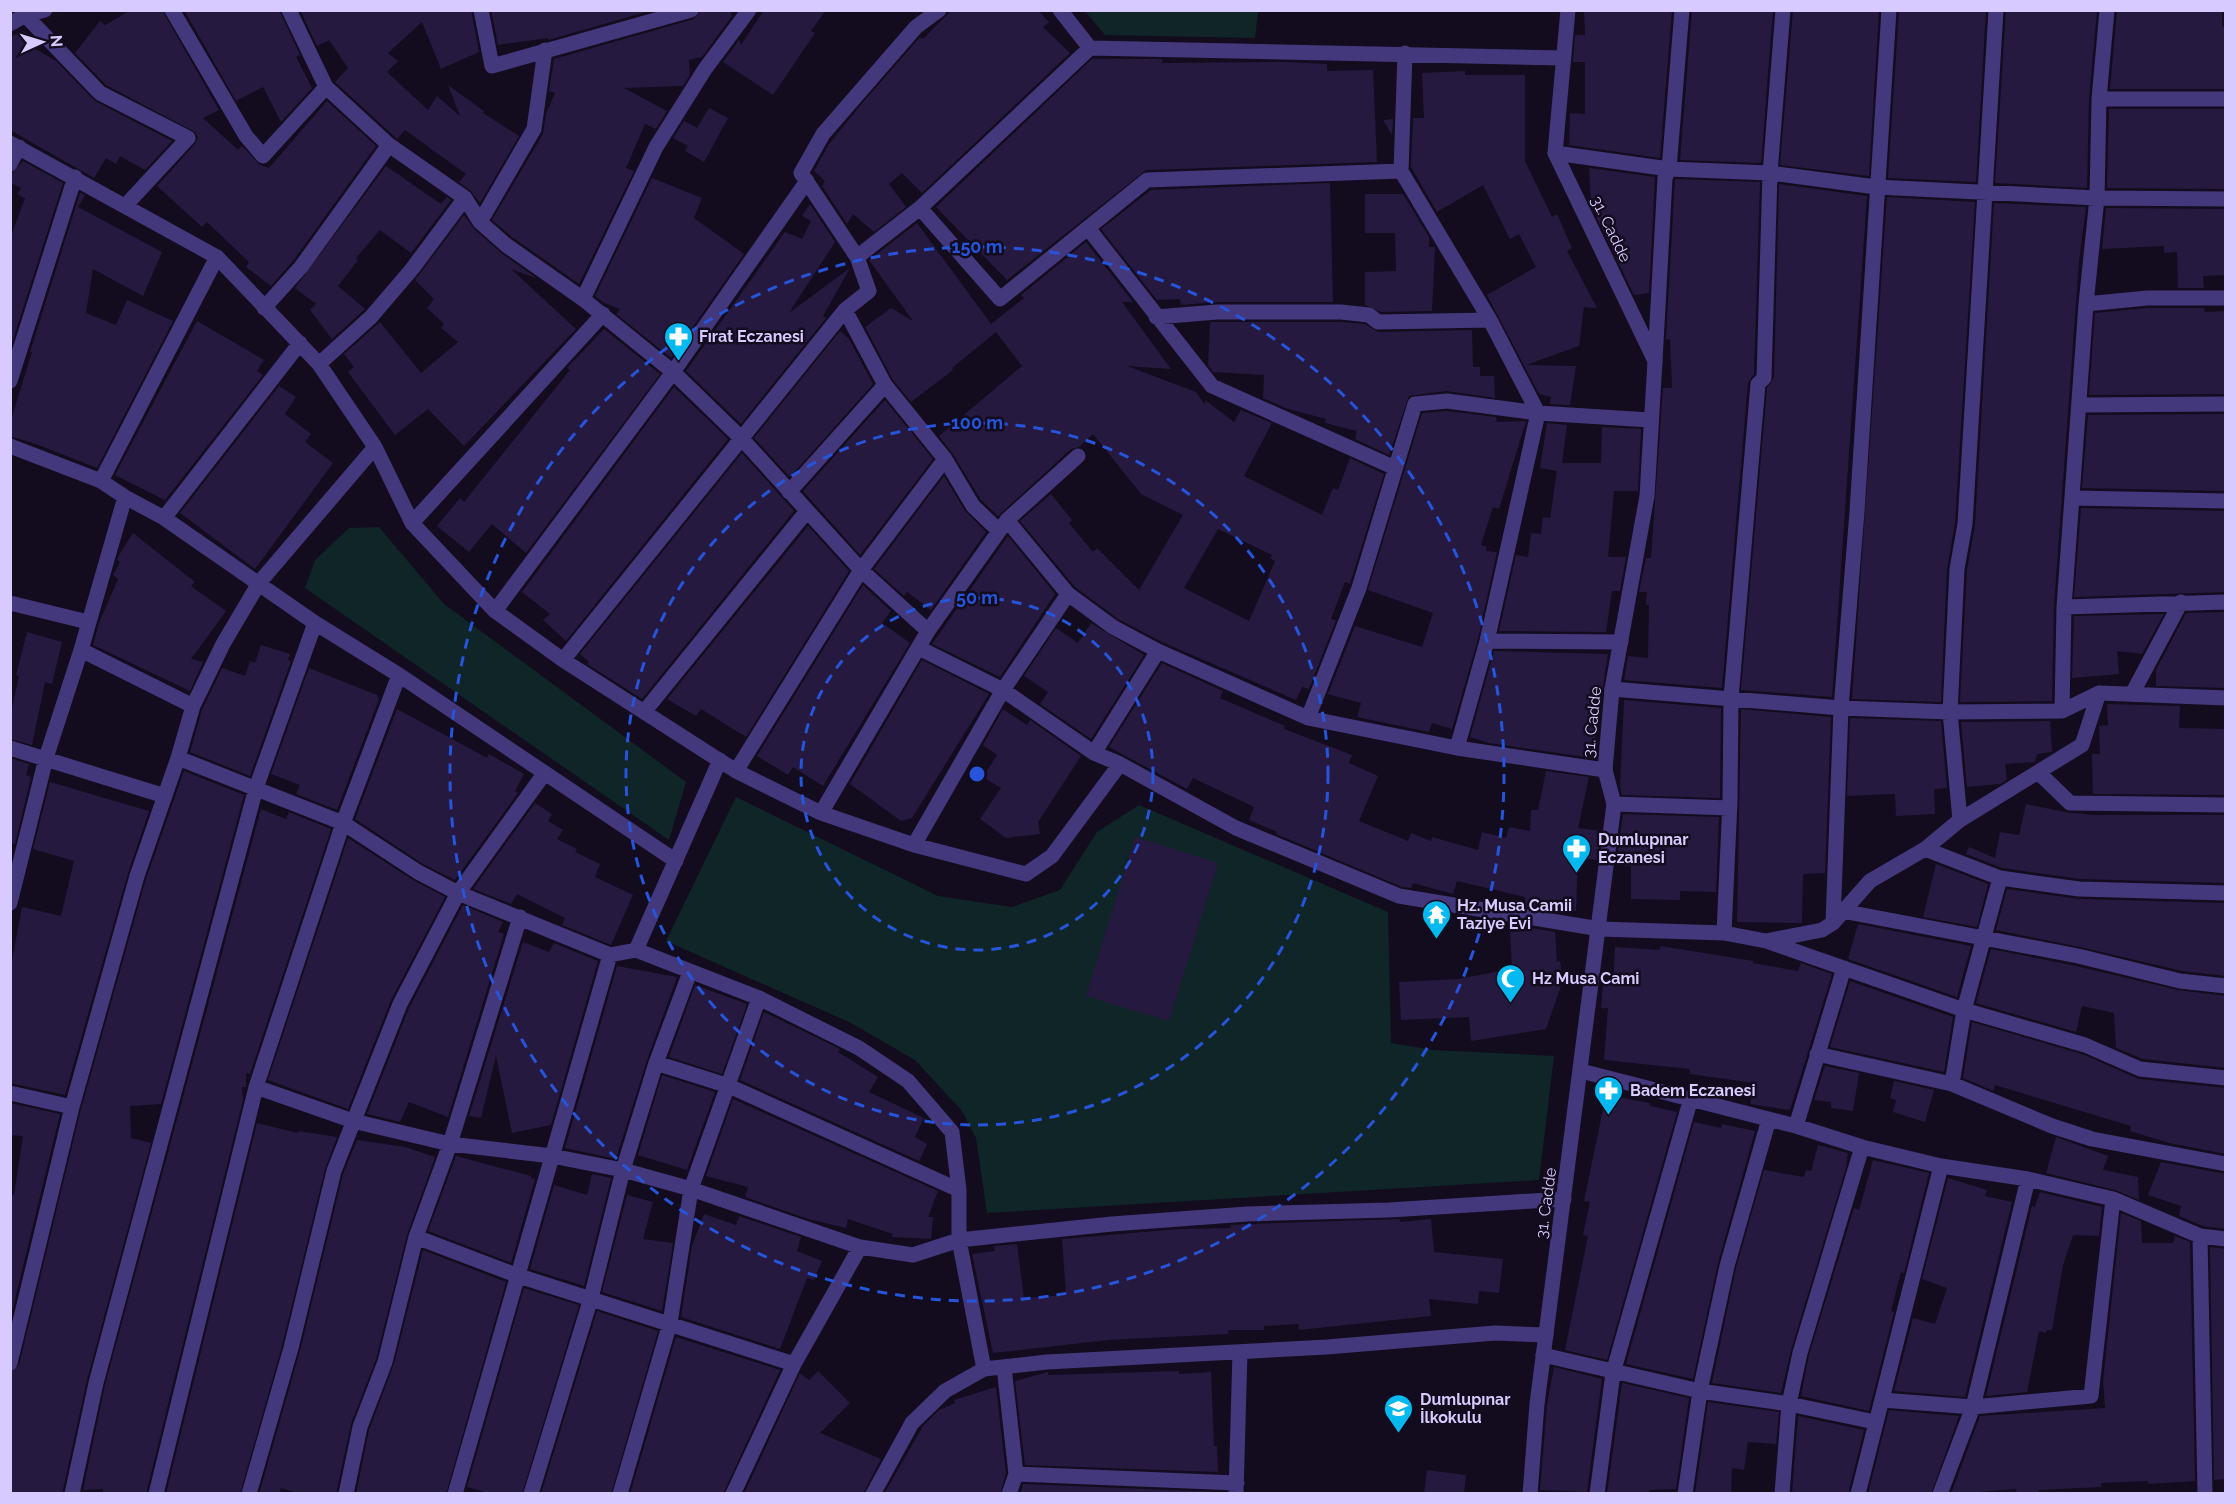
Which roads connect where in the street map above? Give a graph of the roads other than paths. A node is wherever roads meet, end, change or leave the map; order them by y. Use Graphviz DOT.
graph roads {
  1 [pos="45,10"];
  2 [pos="172,10"];
  3 [pos="290,10"];
  4 [pos="481,10"];
  5 [pos="691,10"];
  6 [pos="749,10"];
  7 [pos="939,10"];
  8 [pos="1060,10"];
  9 [pos="1568,10"];
  10 [pos="1682,10"];
  11 [pos="1783,10"];
  12 [pos="1889,10"];
  13 [pos="1996,10"];
  14 [pos="2106,10"];
  15 [pos="26,13"];
  16 [pos="10,24"];
  17 [pos="1090,48"];
  18 [pos="545,50"];
  19 [pos="1405,53"];
  20 [pos="1563,58"];
  21 [pos="326,87"];
  22 [pos="2099,99"];
  23 [pos="2226,99"];
  24 [pos="389,144"];
  25 [pos="15,145"];
  26 [pos="1555,153"];
  27 [pos="10,164"];
  28 [pos="1669,169"];
  29 [pos="1401,171"];
  30 [pos="1770,173"];
  31 [pos="75,177"];
  32 [pos="807,181"];
  33 [pos="1876,187"];
  34 [pos="1986,191"];
  35 [pos="465,198"];
  36 [pos="2097,198"];
  37 [pos="2226,199"];
  38 [pos="125,206"];
  39 [pos="920,208"];
  40 [pos="480,222"];
  41 [pos="1088,228"];
  42 [pos="217,257"];
  43 [pos="857,257"];
  44 [pos="2226,298"];
  45 [pos="583,299"];
  46 [pos="2086,304"];
  47 [pos="264,308"];
  48 [pos="845,310"];
  49 [pos="603,314"];
  50 [pos="1156,317"];
  51 [pos="1490,320"];
  52 [pos="300,343"];
  53 [pos="1655,361"];
  54 [pos="319,364"];
  55 [pos="673,372"];
  56 [pos="10,381"];
  57 [pos="885,385"];
  58 [pos="2226,404"];
  59 [pos="2079,405"];
  60 [pos="1538,413"];
  61 [pos="1650,420"];
  62 [pos="742,439"];
  63 [pos="10,446"];
  64 [pos="375,447"];
  65 [pos="1078,456"];
  66 [pos="945,459"];
  67 [pos="1393,467"];
  68 [pos="101,481"];
  69 [pos="789,492"];
  70 [pos="125,497"];
  71 [pos="2073,498"];
  72 [pos="2226,501"];
  73 [pos="807,511"];
  74 [pos="164,518"];
  75 [pos="412,523"];
  76 [pos="1003,525"];
  77 [pos="861,570"];
  78 [pos="259,583"];
  79 [pos="1068,594"];
  80 [pos="2181,602"];
  81 [pos="2226,602"];
  82 [pos="10,603"];
  83 [pos="2064,607"];
  84 [pos="495,611"];
  85 [pos="88,622"];
  86 [pos="315,623"];
  87 [pos="928,631"];
  88 [pos="1487,641"];
  89 [pos="1621,642"];
  90 [pos="919,648"];
  91 [pos="81,650"];
  92 [pos="1158,651"];
  93 [pos="563,660"];
  94 [pos="399,675"];
  95 [pos="1612,689"];
  96 [pos="1003,690"];
  97 [pos="2099,693"];
  98 [pos="2132,694"];
  99 [pos="1731,698"];
  100 [pos="2226,698"];
  101 [pos="193,706"];
  102 [pos="1841,708"];
  103 [pos="2062,711"];
  104 [pos="644,712"];
  105 [pos="1950,712"];
  106 [pos="1308,718"];
  107 [pos="10,748"];
  108 [pos="1457,748"];
  109 [pos="1094,753"];
  110 [pos="46,758"];
  111 [pos="178,758"];
  112 [pos="720,760"];
  113 [pos="1120,764"];
  114 [pos="1605,770"];
  115 [pos="736,771"];
  116 [pos="2039,773"];
  117 [pos="544,774"];
  118 [pos="256,788"];
  119 [pos="165,796"];
  120 [pos="1614,804"];
  121 [pos="2226,805"];
  122 [pos="1730,808"];
  123 [pos="821,813"];
  124 [pos="1960,820"];
  125 [pos="343,823"];
  126 [pos="914,845"];
  127 [pos="1925,849"];
  128 [pos="676,861"];
  129 [pos="2000,878"];
  130 [pos="458,893"];
  131 [pos="2226,893"];
  132 [pos="10,903"];
  133 [pos="520,917"];
  134 [pos="1837,917"];
  135 [pos="1600,929"];
  136 [pos="1724,933"];
  137 [pos="1981,939"];
  138 [pos="1766,940"];
  139 [pos="636,950"];
  140 [pos="610,955"];
  141 [pos="1844,968"];
  142 [pos="690,972"];
  143 [pos="2226,986"];
  144 [pos="759,998"];
  145 [pos="1964,1010"];
  146 [pos="1817,1053"];
  147 [pos="656,1063"];
  148 [pos="1581,1071"];
  149 [pos="2226,1078"];
  150 [pos="1952,1084"];
  151 [pos="729,1086"];
  152 [pos="256,1087"];
  153 [pos="10,1093"];
  154 [pos="1691,1098"];
  155 [pos="72,1107"];
  156 [pos="1769,1119"];
  157 [pos="353,1121"];
  158 [pos="1796,1125"];
  159 [pos="450,1144"];
  160 [pos="1862,1147"];
  161 [pos="552,1156"];
  162 [pos="2226,1164"];
  163 [pos="1941,1166"];
  164 [pos="623,1170"];
  165 [pos="2028,1179"];
  166 [pos="692,1189"];
  167 [pos="959,1190"];
  168 [pos="1564,1199"];
  169 [pos="2113,1199"];
  170 [pos="2200,1236"];
  171 [pos="416,1237"];
  172 [pos="2226,1239"];
  173 [pos="959,1240"];
  174 [pos="860,1247"];
  175 [pos="516,1275"];
  176 [pos="591,1298"];
  177 [pos="670,1323"];
  178 [pos="1546,1335"];
  179 [pos="1240,1352"];
  180 [pos="1543,1355"];
  181 [pos="10,1363"];
  182 [pos="794,1364"];
  183 [pos="1004,1367"];
  184 [pos="984,1369"];
  185 [pos="1613,1373"];
  186 [pos="1700,1391"];
  187 [pos="1881,1400"];
  188 [pos="1790,1404"];
  189 [pos="1973,1407"];
  190 [pos="1875,1422"];
  191 [pos="1016,1474"];
  192 [pos="1237,1488"];
  193 [pos="72,1494"];
  194 [pos="156,1494"];
  195 [pos="249,1494"];
  196 [pos="346,1494"];
  197 [pos="455,1494"];
  198 [pos="531,1494"];
  199 [pos="620,1494"];
  200 [pos="732,1494"];
  201 [pos="873,1494"];
  202 [pos="1009,1494"];
  203 [pos="1530,1494"];
  204 [pos="1597,1494"];
  205 [pos="1685,1494"];
  206 [pos="1782,1494"];
  207 [pos="1858,1494"];
  208 [pos="1940,1494"];
  209 [pos="2205,1494"];
  1 -- 15 [label="street"];
  2 -- 21 [label="street"];
  3 -- 21 [label="street"];
  4 -- 18 [label="street"];
  5 -- 18 [label="street"];
  6 -- 45 [label="street"];
  7 -- 32 [label="street"];
  8 -- 17 [label="street"];
  9 -- 20 [label="street"];
  10 -- 28 [label="street"];
  11 -- 30 [label="street"];
  12 -- 33 [label="street"];
  13 -- 34 [label="street"];
  14 -- 22 [label="street"];
  15 -- 16 [label="street"];
  15 -- 38 [label="street"];
  17 -- 19 [label="street"];
  17 -- 39 [label="street"];
  18 -- 40 [label="street"];
  19 -- 20 [label="street"];
  19 -- 29 [label="street"];
  20 -- 26 [label="street"];
  21 -- 24 [label="street"];
  22 -- 23 [label="street"];
  22 -- 36 [label="street"];
  24 -- 35 [label="street"];
  24 -- 47 [label="street"];
  25 -- 27 [label="street"];
  25 -- 31 [label="street"];
  26 -- 28 [label="street"];
  26 -- 53 [label="street, 31. Cadde"];
  28 -- 30 [label="street"];
  28 -- 53 [label="street"];
  29 -- 41 [label="street"];
  29 -- 51 [label="street"];
  30 -- 33 [label="street"];
  30 -- 99 [label="street"];
  31 -- 38 [label="street"];
  31 -- 56 [label="street"];
  32 -- 43 [label="street"];
  32 -- 55 [label="street"];
  33 -- 34 [label="street"];
  33 -- 102 [label="street"];
  34 -- 36 [label="street"];
  34 -- 105 [label="street"];
  35 -- 40 [label="street"];
  35 -- 54 [label="street"];
  36 -- 37 [label="street"];
  36 -- 46 [label="street"];
  38 -- 42 [label="street"];
  39 -- 41 [label="street"];
  39 -- 43 [label="street"];
  40 -- 45 [label="street"];
  41 -- 50 [label="street"];
  42 -- 47 [label="street"];
  42 -- 68 [label="street"];
  43 -- 48 [label="street"];
  44 -- 46 [label="street"];
  45 -- 49 [label="street"];
  46 -- 59 [label="street"];
  47 -- 52 [label="street"];
  48 -- 57 [label="street"];
  48 -- 62 [label="street"];
  49 -- 55 [label="street"];
  49 -- 75 [label="street"];
  50 -- 51 [label="street"];
  50 -- 67 [label="street"];
  51 -- 60 [label="street"];
  52 -- 54 [label="street"];
  52 -- 74 [label="street"];
  53 -- 61 [label="street, 31. Cadde"];
  54 -- 64 [label="street"];
  55 -- 62 [label="street"];
  55 -- 84 [label="street"];
  57 -- 66 [label="street"];
  57 -- 69 [label="street"];
  58 -- 59 [label="street"];
  59 -- 71 [label="street"];
  60 -- 61 [label="street"];
  60 -- 67 [label="street"];
  60 -- 88 [label="street"];
  61 -- 89 [label="street, 31. Cadde"];
  62 -- 69 [label="street"];
  62 -- 93 [label="street"];
  63 -- 68 [label="street"];
  64 -- 75 [label="street"];
  64 -- 78 [label="street"];
  65 -- 76 [label="street"];
  66 -- 76 [label="street"];
  66 -- 77 [label="street"];
  67 -- 106 [label="street"];
  68 -- 70 [label="street"];
  69 -- 73 [label="street"];
  70 -- 74 [label="street"];
  70 -- 85 [label="street"];
  71 -- 72 [label="street"];
  71 -- 83 [label="street"];
  73 -- 77 [label="street"];
  73 -- 104 [label="street"];
  74 -- 78 [label="street"];
  75 -- 84 [label="street"];
  76 -- 79 [label="street"];
  76 -- 87 [label="street"];
  77 -- 87 [label="street"];
  77 -- 115 [label="street"];
  78 -- 86 [label="street"];
  78 -- 101 [label="street"];
  79 -- 92 [label="street"];
  79 -- 96 [label="street"];
  80 -- 81 [label="street"];
  80 -- 83 [label="street"];
  80 -- 98 [label="street"];
  82 -- 85 [label="street"];
  83 -- 103 [label="street"];
  84 -- 93 [label="street"];
  85 -- 91 [label="street"];
  86 -- 94 [label="street"];
  86 -- 118 [label="street"];
  87 -- 90 [label="street"];
  88 -- 89 [label="street"];
  88 -- 108 [label="street"];
  89 -- 95 [label="street, 31. Cadde"];
  90 -- 96 [label="street"];
  90 -- 123 [label="street"];
  91 -- 101 [label="street"];
  91 -- 110 [label="street"];
  92 -- 106 [label="street"];
  92 -- 109 [label="street"];
  93 -- 104 [label="street"];
  94 -- 117 [label="street"];
  94 -- 125 [label="street"];
  95 -- 99 [label="street"];
  95 -- 114 [label="street, 31. Cadde"];
  96 -- 109 [label="street"];
  96 -- 126 [label="street"];
  97 -- 98 [label="street"];
  97 -- 103 [label="street"];
  97 -- 116 [label="street"];
  98 -- 100 [label="street"];
  99 -- 102 [label="street"];
  99 -- 122 [label="street"];
  101 -- 111 [label="street"];
  102 -- 105 [label="street"];
  102 -- 134 [label="street"];
  103 -- 105 [label="street"];
  104 -- 112 [label="street"];
  105 -- 124 [label="street"];
  106 -- 108 [label="street"];
  107 -- 110 [label="street"];
  108 -- 114 [label="street"];
  109 -- 113 [label="street"];
  110 -- 119 [label="street"];
  110 -- 132 [label="street"];
  111 -- 118 [label="street"];
  111 -- 119 [label="street"];
  112 -- 115 [label="street"];
  112 -- 128 [label="street"];
  113 -- 126 [label="street"];
  113 -- 135 [label="street"];
  114 -- 120 [label="street, 31. Cadde"];
  115 -- 123 [label="street"];
  116 -- 121 [label="street"];
  116 -- 124 [label="street"];
  117 -- 128 [label="street"];
  117 -- 130 [label="street"];
  118 -- 125 [label="street"];
  118 -- 193 [label="street"];
  119 -- 155 [label="street"];
  120 -- 122 [label="street"];
  120 -- 135 [label="street, 31. Cadde"];
  122 -- 136 [label="street"];
  123 -- 126 [label="street"];
  124 -- 127 [label="street"];
  125 -- 130 [label="street"];
  125 -- 152 [label="street"];
  127 -- 129 [label="street"];
  127 -- 134 [label="street"];
  128 -- 139 [label="street"];
  129 -- 131 [label="street"];
  129 -- 137 [label="street"];
  130 -- 133 [label="street"];
  130 -- 157 [label="street"];
  133 -- 140 [label="street"];
  133 -- 159 [label="street"];
  134 -- 137 [label="street"];
  134 -- 138 [label="street"];
  135 -- 136 [label="street"];
  135 -- 148 [label="street, 31. Cadde"];
  136 -- 138 [label="street"];
  137 -- 143 [label="street"];
  137 -- 145 [label="street"];
  138 -- 141 [label="street"];
  139 -- 140 [label="street"];
  139 -- 142 [label="street"];
  140 -- 161 [label="street"];
  141 -- 145 [label="street"];
  141 -- 146 [label="street"];
  142 -- 144 [label="street"];
  142 -- 147 [label="street"];
  144 -- 151 [label="street"];
  144 -- 167 [label="street"];
  145 -- 149 [label="street"];
  145 -- 150 [label="street"];
  146 -- 150 [label="street"];
  146 -- 158 [label="street"];
  147 -- 151 [label="street"];
  147 -- 164 [label="street"];
  148 -- 154 [label="street"];
  148 -- 168 [label="street, 31. Cadde"];
  150 -- 162 [label="street"];
  151 -- 166 [label="street"];
  151 -- 167 [label="street"];
  152 -- 157 [label="street"];
  152 -- 194 [label="street"];
  153 -- 155 [label="street"];
  154 -- 156 [label="street"];
  154 -- 185 [label="street"];
  155 -- 181 [label="street"];
  156 -- 158 [label="street"];
  156 -- 186 [label="street"];
  157 -- 159 [label="street"];
  157 -- 195 [label="street"];
  158 -- 160 [label="street"];
  159 -- 161 [label="street"];
  159 -- 171 [label="street"];
  160 -- 163 [label="street"];
  160 -- 188 [label="street"];
  161 -- 164 [label="street"];
  161 -- 175 [label="street"];
  163 -- 165 [label="street"];
  163 -- 187 [label="street"];
  164 -- 166 [label="street"];
  164 -- 176 [label="street"];
  165 -- 169 [label="street"];
  165 -- 189 [label="street"];
  166 -- 174 [label="street"];
  166 -- 177 [label="street"];
  167 -- 173 [label="street"];
  168 -- 173 [label="street"];
  168 -- 178 [label="street, 31. Cadde"];
  169 -- 170 [label="street"];
  169 -- 189 [label="street"];
  170 -- 172 [label="street"];
  170 -- 209 [label="street"];
  171 -- 175 [label="street"];
  171 -- 196 [label="street"];
  173 -- 174 [label="street"];
  173 -- 184 [label="street"];
  174 -- 182 [label="street"];
  175 -- 176 [label="street"];
  175 -- 197 [label="street"];
  176 -- 177 [label="street"];
  176 -- 198 [label="street"];
  177 -- 182 [label="street"];
  177 -- 199 [label="street"];
  178 -- 179 [label="street"];
  178 -- 180 [label="street, 31. Cadde"];
  179 -- 183 [label="street"];
  179 -- 192 [label="street"];
  180 -- 185 [label="street"];
  180 -- 203 [label="street, 31. Cadde"];
  182 -- 200 [label="street"];
  183 -- 184 [label="street"];
  183 -- 191 [label="street"];
  184 -- 201 [label="street"];
  185 -- 186 [label="street"];
  185 -- 204 [label="street"];
  186 -- 188 [label="street"];
  186 -- 205 [label="street"];
  187 -- 189 [label="street"];
  187 -- 190 [label="street"];
  188 -- 190 [label="street"];
  188 -- 206 [label="street"];
  189 -- 208 [label="street"];
  190 -- 207 [label="street"];
  191 -- 192 [label="street"];
  191 -- 202 [label="street"];
}
